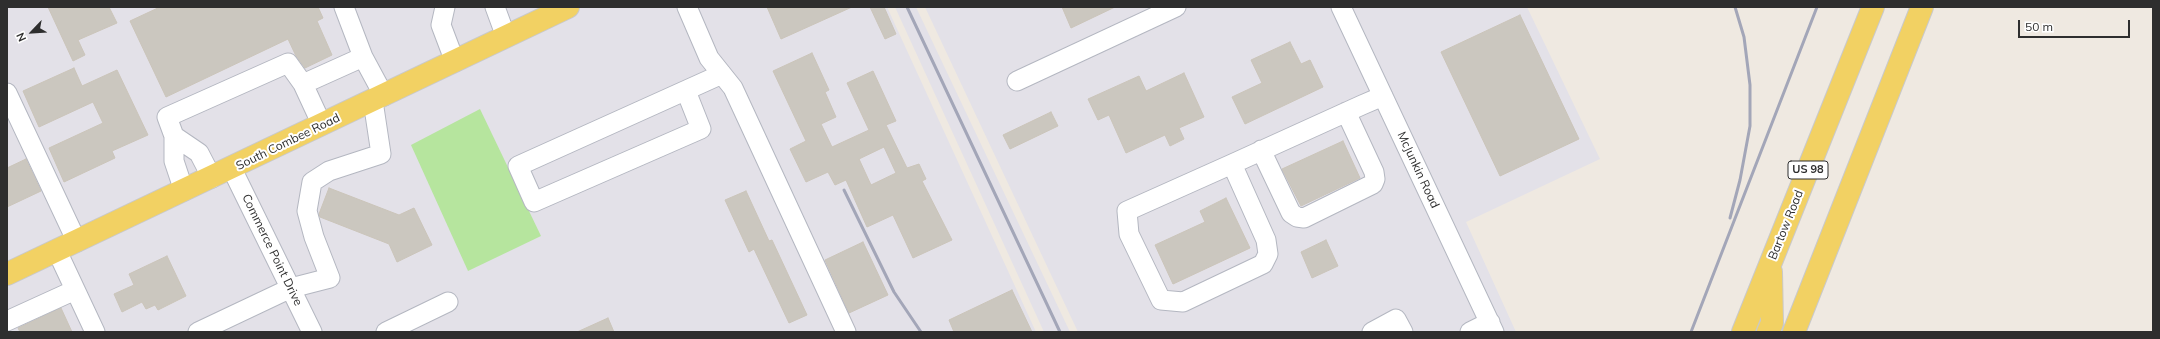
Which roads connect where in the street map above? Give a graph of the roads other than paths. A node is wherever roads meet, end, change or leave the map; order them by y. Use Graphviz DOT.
graph roads {
  1 [pos="344,7"];
  2 [pos="445,7"];
  3 [pos="495,7"];
  4 [pos="687,7"];
  5 [pos="1176,7"];
  6 [pos="1341,7"];
  7 [pos="1873,7"];
  8 [pos="1922,7"];
  9 [pos="554,10"];
  10 [pos="506,37"];
  11 [pos="363,57"];
  12 [pos="455,62"];
  13 [pos="722,74"];
  14 [pos="1017,81"];
  15 [pos="303,84"];
  16 [pos="686,91"];
  17 [pos="7,93"];
  18 [pos="1383,96"];
  19 [pos="379,98"];
  20 [pos="1346,112"];
  21 [pos="322,125"];
  22 [pos="174,136"];
  23 [pos="1261,150"];
  24 [pos="1232,164"];
  25 [pos="222,173"];
  26 [pos="184,191"];
  27 [pos="77,242"];
  28 [pos="57,251"];
  29 [pos="1770,263"];
  30 [pos="7,274"];
  31 [pos="291,288"];
  32 [pos="75,290"];
  33 [pos="448,302"];
  34 [pos="7,321"];
  35 [pos="1492,327"];
  36 [pos="1798,331"];
  37 [pos="95,332"];
  38 [pos="198,332"];
  39 [pos="312,332"];
  40 [pos="386,332"];
  41 [pos="846,332"];
  42 [pos="1372,332"];
  43 [pos="1403,332"];
  44 [pos="1470,332"];
  45 [pos="1743,332"];
  46 [pos="1768,332"];
  1 -- 11 [label="street"];
  2 -- 12 [label="street"];
  3 -- 10 [label="street"];
  4 -- 13 [label="street"];
  5 -- 14 [label="street"];
  6 -- 18 [label="street, McJunkin Road"];
  7 -- 29 [label="main road, Bartow Road / US 98"];
  8 -- 36 [label="main road"];
  9 -- 10 [label="main road, South Combee Road"];
  10 -- 12 [label="main road, South Combee Road"];
  11 -- 15 [label="street"];
  11 -- 19 [label="street"];
  12 -- 19 [label="main road, South Combee Road"];
  13 -- 16 [label="street"];
  13 -- 41 [label="street"];
  15 -- 21 [label="street"];
  15 -- 22 [label="street"];
  16 -- 16 [label="street"];
  17 -- 27 [label="street"];
  18 -- 20 [label="street"];
  18 -- 35 [label="street, McJunkin Road"];
  19 -- 21 [label="main road, South Combee Road"];
  19 -- 31 [label="street"];
  20 -- 23 [label="street"];
  20 -- 23 [label="street"];
  21 -- 25 [label="main road, South Combee Road"];
  22 -- 25 [label="street, Commerce Point Drive"];
  22 -- 26 [label="street"];
  23 -- 24 [label="street"];
  24 -- 24 [label="street"];
  25 -- 26 [label="main road, South Combee Road"];
  25 -- 31 [label="street, Commerce Point Drive"];
  26 -- 27 [label="main road, South Combee Road"];
  27 -- 28 [label="main road, South Combee Road"];
  28 -- 30 [label="main road, South Combee Road"];
  28 -- 32 [label="street"];
  29 -- 45 [label="main road, Bartow Road / US 98"];
  29 -- 46 [label="main road"];
  31 -- 38 [label="street"];
  31 -- 39 [label="street, Commerce Point Drive"];
  32 -- 34 [label="street"];
  32 -- 37 [label="street"];
  33 -- 40 [label="street"];
  35 -- 44 [label="street"];
  42 -- 43 [label="street"];
}
